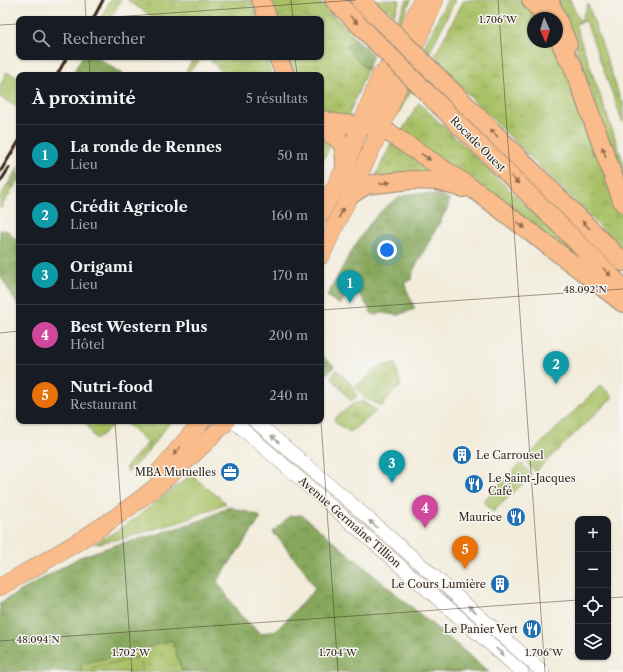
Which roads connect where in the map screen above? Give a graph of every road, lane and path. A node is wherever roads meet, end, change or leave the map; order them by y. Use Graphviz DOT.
graph roads {
  1 [pos="261,0"];
  2 [pos="334,0"];
  3 [pos="360,0"];
  4 [pos="422,0"];
  5 [pos="435,0"];
  6 [pos="445,0"];
  7 [pos="531,0"];
  8 [pos="549,0"];
  9 [pos="542,12"];
  10 [pos="267,16"];
  11 [pos="563,46"];
  12 [pos="279,60"];
  13 [pos="572,64"];
  14 [pos="391,65"];
  15 [pos="284,72"];
  16 [pos="400,82"];
  17 [pos="324,120"];
  18 [pos="362,125"];
  19 [pos="381,129"];
  20 [pos="324,130"];
  21 [pos="345,167"];
  22 [pos="479,193"];
  23 [pos="349,196"];
  24 [pos="623,203"];
  25 [pos="324,209"];
  26 [pos="324,250"];
  27 [pos="623,262"];
  28 [pos="623,288"];
  29 [pos="623,303"];
  30 [pos="199,424"];
  31 [pos="223,424"];
  32 [pos="236,424"];
  33 [pos="259,424"];
  34 [pos="0,578"];
  35 [pos="0,587"];
  36 [pos="522,672"];
  37 [pos="543,672"];
  1 -- 10 [label="highway"];
  2 -- 28 [label="highway, Rocade Ouest, one-way, bridge"];
  27 -- 3 [label="highway, Rocade Ouest, one-way, bridge"];
  4 -- 14 [label="main road"];
  5 -- 16 [label="main road"];
  6 -- 16 [label="main road"];
  7 -- 9 [label="highway"];
  8 -- 13 [label="highway"];
  11 -- 13 [label="highway"];
  12 -- 15 [label="highway"];
  24 -- 13 [label="highway, one-way"];
  14 -- 18 [label="main road"];
  14 -- 19 [label="highway"];
  16 -- 19 [label="main road"];
  17 -- 18 [label="highway"];
  18 -- 19 [label="highway"];
  18 -- 21 [label="main road"];
  19 -- 22 [label="highway, one-way"];
  19 -- 23 [label="main road"];
  20 -- 21 [label="highway"];
  21 -- 25 [label="main road"];
  23 -- 22 [label="highway, one-way"];
  22 -- 29 [label="highway, one-way"];
  26 -- 23 [label="main road, one-way"];
  30 -- 34 [label="main road, one-way"];
  31 -- 35 [label="main road"];
  32 -- 36 [label="street, Avenue Germaine Tillion, one-way"];
  37 -- 33 [label="street, Avenue Germaine Tillion, one-way"];
}
